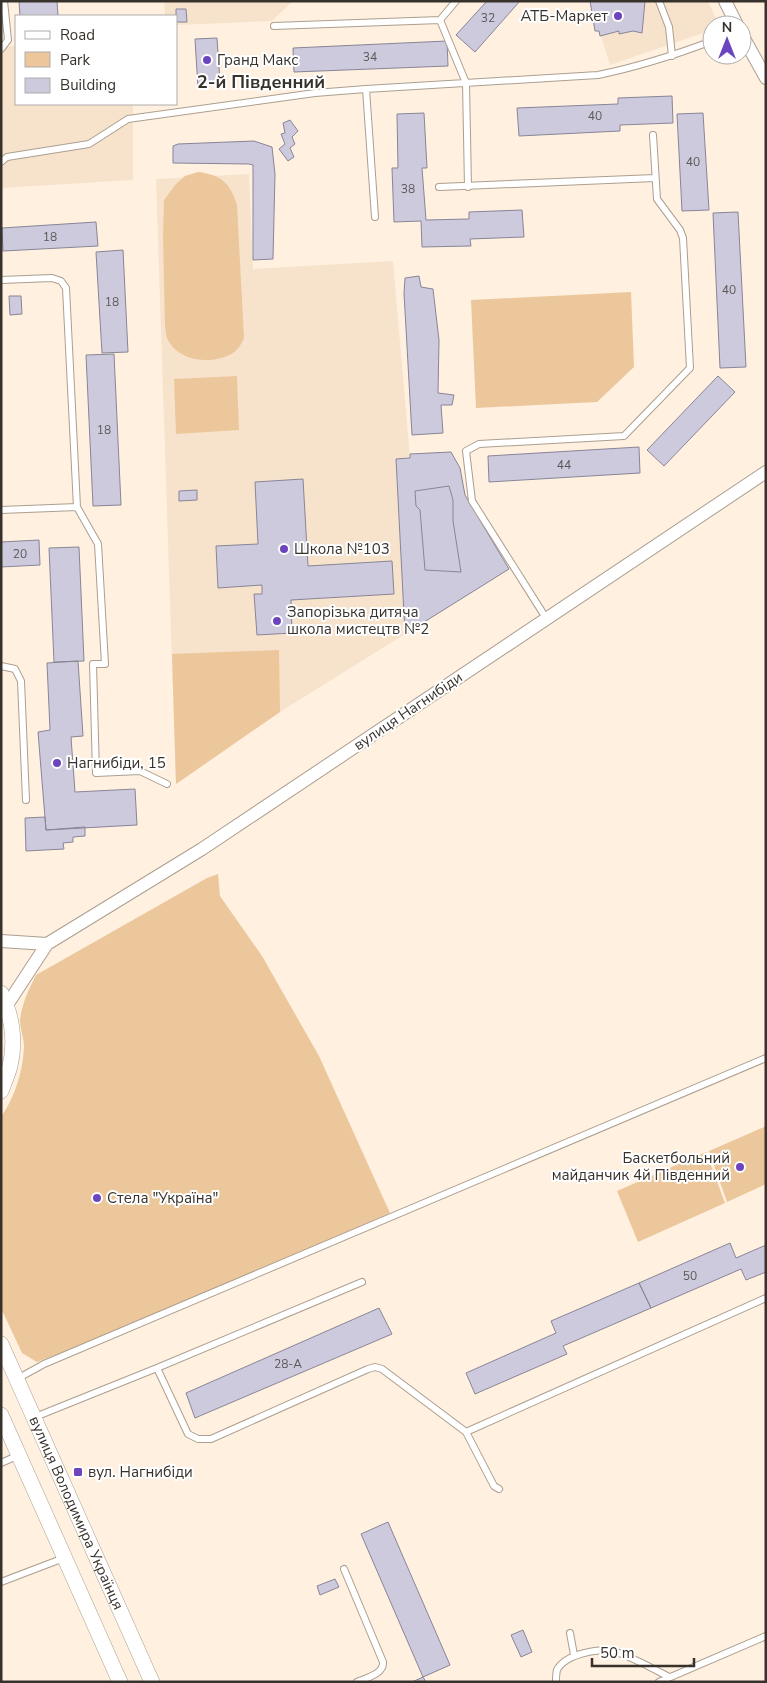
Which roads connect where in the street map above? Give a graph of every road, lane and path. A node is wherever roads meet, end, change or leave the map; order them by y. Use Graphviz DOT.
graph roads {
  1 [pos="4,1"];
  2 [pos="456,1"];
  3 [pos="659,1"];
  4 [pos="726,1"];
  5 [pos="732,15"];
  6 [pos="440,20"];
  7 [pos="274,26"];
  8 [pos="702,45"];
  9 [pos="1,49"];
  10 [pos="752,53"];
  11 [pos="672,56"];
  12 [pos="766,78"];
  13 [pos="466,82"];
  14 [pos="366,89"];
  15 [pos="653,135"];
  16 [pos="1,162"];
  17 [pos="655,178"];
  18 [pos="440,187"];
  19 [pos="468,187"];
  20 [pos="374,216"];
  21 [pos="1,280"];
  22 [pos="766,472"];
  23 [pos="77,507"];
  24 [pos="1,510"];
  25 [pos="546,618"];
  26 [pos="1,666"];
  27 [pos="167,784"];
  28 [pos="26,800"];
  29 [pos="1,941"];
  30 [pos="47,944"];
  31 [pos="4,999"];
  32 [pos="766,1058"];
  33 [pos="1,1092"];
  34 [pos="362,1282"];
  35 [pos="766,1298"];
  36 [pos="1,1344"];
  37 [pos="156,1368"];
  38 [pos="18,1379"];
  39 [pos="1,1415"];
  40 [pos="34,1418"];
  41 [pos="466,1432"];
  42 [pos="19,1455"];
  43 [pos="1,1463"];
  44 [pos="499,1489"];
  45 [pos="65,1558"];
  46 [pos="344,1569"];
  47 [pos="1,1582"];
  48 [pos="570,1633"];
  49 [pos="766,1636"];
  50 [pos="574,1655"];
  51 [pos="669,1676"];
  52 [pos="120,1682"];
  53 [pos="152,1682"];
  54 [pos="357,1682"];
  55 [pos="556,1682"];
  56 [pos="659,1682"];
  1 -- 9 [label="lane"];
  2 -- 6 [label="lane"];
  3 -- 11 [label="lane"];
  4 -- 5 [label="street"];
  6 -- 7 [label="lane"];
  6 -- 13 [label="lane"];
  8 -- 11 [label="lane"];
  10 -- 12 [label="street"];
  11 -- 13 [label="lane"];
  13 -- 14 [label="lane"];
  13 -- 19 [label="lane"];
  14 -- 16 [label="lane"];
  14 -- 20 [label="lane"];
  15 -- 17 [label="lane"];
  17 -- 19 [label="lane"];
  17 -- 25 [label="lane"];
  18 -- 19 [label="lane"];
  21 -- 23 [label="lane"];
  22 -- 25 [label="street, вулиця Нагнибіди"];
  23 -- 24 [label="lane"];
  23 -- 27 [label="lane"];
  25 -- 30 [label="street, вулиця Нагнибіди"];
  26 -- 28 [label="lane"];
  29 -- 30 [label="street"];
  30 -- 31 [label="street, вулиця Нагнибіди"];
  31 -- 33 [label="street"];
  32 -- 38 [label="lane"];
  34 -- 37 [label="lane"];
  35 -- 41 [label="lane"];
  36 -- 38 [label="street, вулиця Володимира Українця"];
  37 -- 40 [label="lane"];
  37 -- 41 [label="lane"];
  38 -- 40 [label="street, вулиця Володимира Українця"];
  39 -- 42 [label="street, вулиця Володимира Українця"];
  40 -- 53 [label="street, вулиця Володимира Українця"];
  41 -- 44 [label="lane"];
  42 -- 43 [label="lane"];
  42 -- 45 [label="street, вулиця Володимира Українця"];
  45 -- 47 [label="lane"];
  45 -- 52 [label="street, вулиця Володимира Українця"];
  46 -- 54 [label="lane"];
  48 -- 50 [label="lane"];
  49 -- 51 [label="lane"];
  50 -- 51 [label="lane"];
  50 -- 55 [label="lane"];
  51 -- 56 [label="lane"];
}
